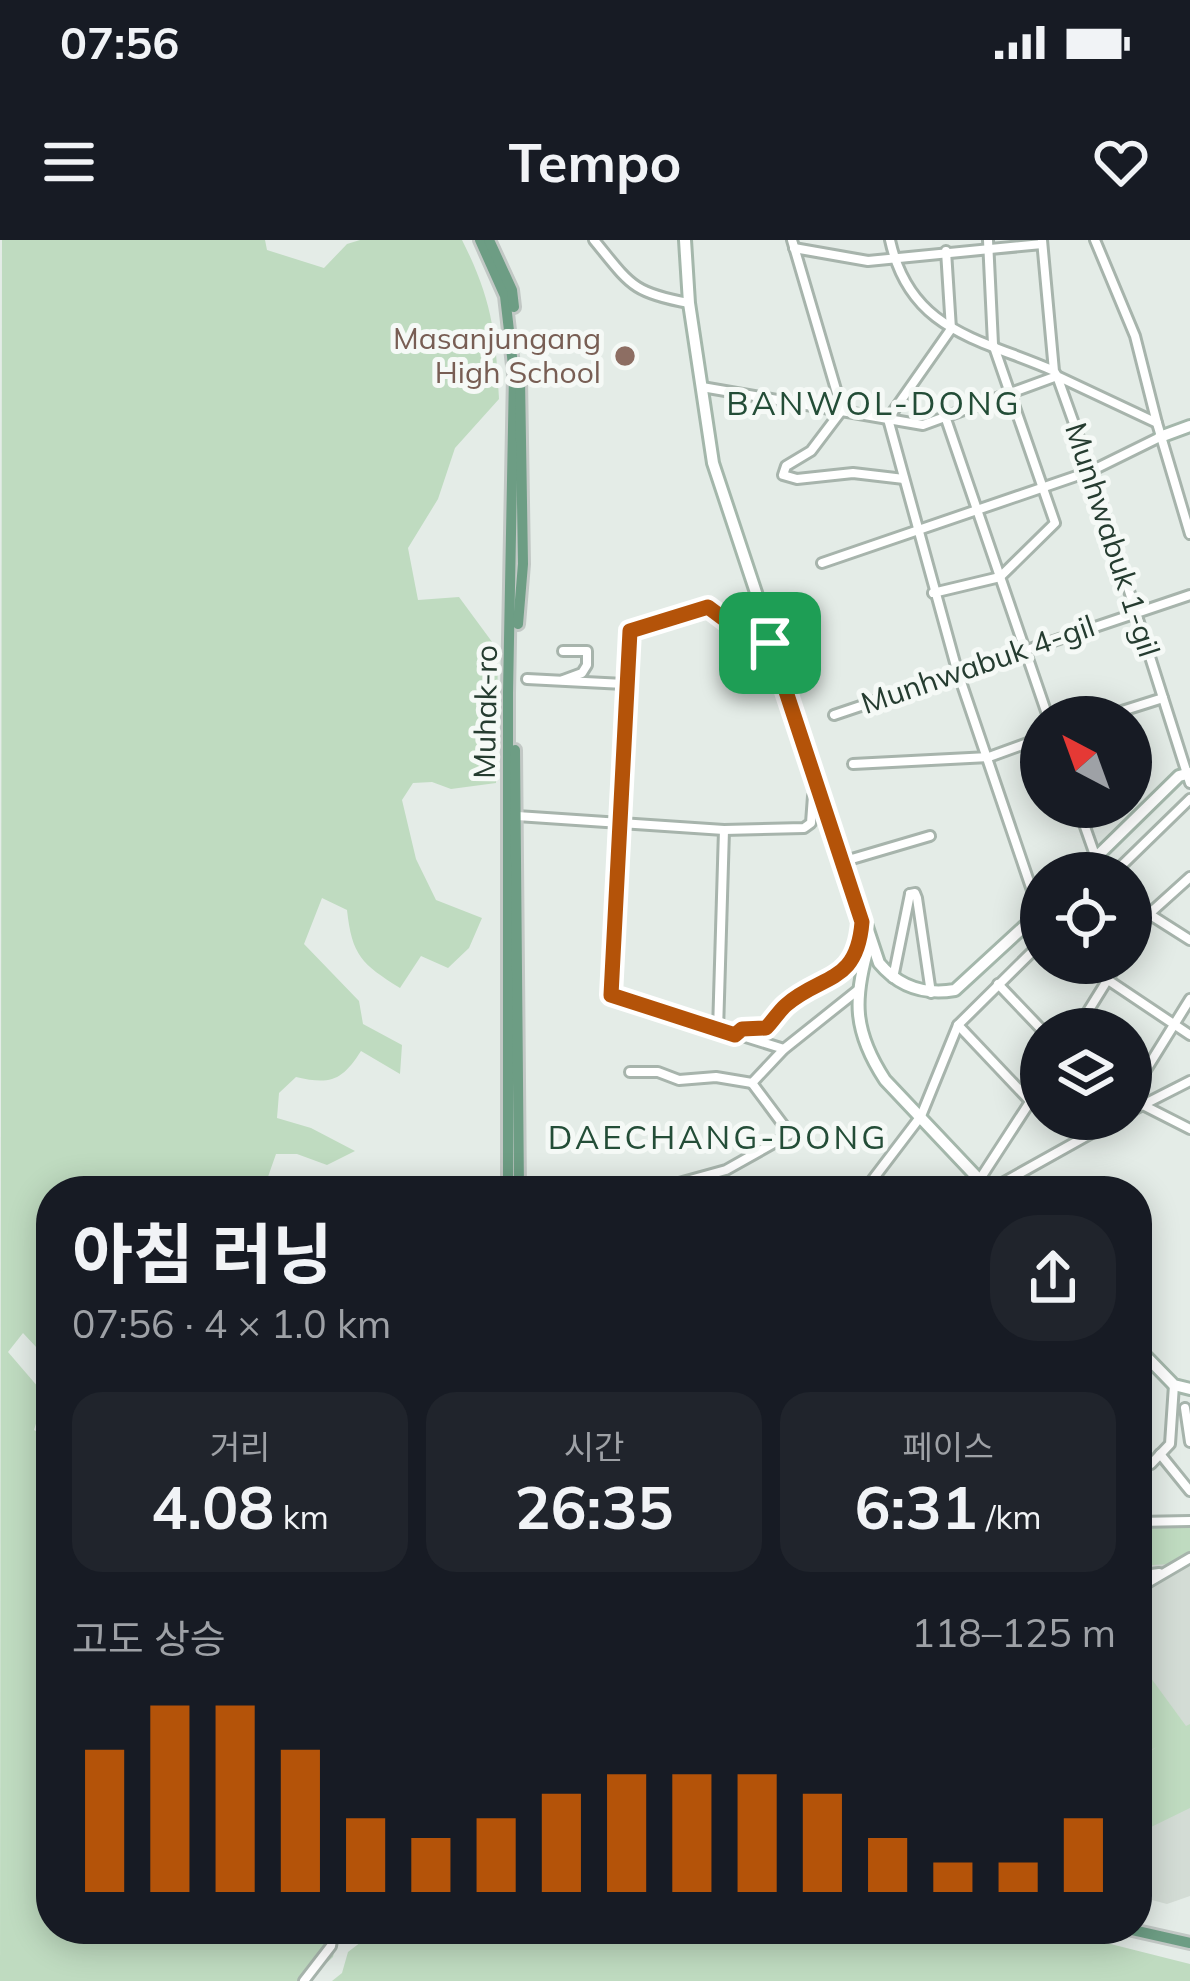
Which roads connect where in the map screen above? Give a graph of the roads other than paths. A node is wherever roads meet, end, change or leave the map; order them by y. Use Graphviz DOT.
graph roads {
  1 [pos="485,240"];
  2 [pos="595,240"];
  3 [pos="685,240"];
  4 [pos="890,240"];
  5 [pos="1094,240"];
  6 [pos="1042,242"];
  7 [pos="793,244"];
  8 [pos="988,244"];
  9 [pos="946,251"];
  10 [pos="893,257"];
  11 [pos="689,303"];
  12 [pos="951,329"];
  13 [pos="993,344"];
  14 [pos="1055,374"];
  15 [pos="700,386"];
  16 [pos="1008,395"];
  17 [pos="842,410"];
  18 [pos="888,419"];
  19 [pos="946,419"];
  20 [pos="1190,425"];
  21 [pos="1159,430"];
  22 [pos="1091,472"];
  23 [pos="904,479"];
  24 [pos="1043,488"];
  25 [pos="978,508"];
  26 [pos="917,529"];
  27 [pos="1190,534"];
  28 [pos="822,563"];
  29 [pos="1000,577"];
  30 [pos="933,593"];
  31 [pos="1190,595"];
  32 [pos="1136,611"];
  33 [pos="770,643"];
  34 [pos="1025,648"];
  35 [pos="563,650"];
  36 [pos="957,670"];
  37 [pos="527,679"];
  38 [pos="562,681"];
  39 [pos="624,684"];
  40 [pos="1041,696"];
  41 [pos="1162,698"];
  42 [pos="1152,701"];
  43 [pos="834,715"];
  44 [pos="1020,745"];
  45 [pos="988,757"];
  46 [pos="853,764"];
  47 [pos="1189,777"];
  48 [pos="820,788"];
  49 [pos="1190,799"];
  50 [pos="517,816"];
  51 [pos="618,824"];
  52 [pos="724,830"];
  53 [pos="930,836"];
  54 [pos="1102,852"];
  55 [pos="1134,852"];
  56 [pos="1020,853"];
  57 [pos="843,862"];
  58 [pos="1190,877"];
  59 [pos="1152,911"];
  60 [pos="1152,916"];
  61 [pos="862,922"];
  62 [pos="1020,931"];
  63 [pos="1190,940"];
  64 [pos="869,944"];
  65 [pos="1020,963"];
  66 [pos="893,980"];
  67 [pos="998,984"];
  68 [pos="1114,984"];
  69 [pos="857,990"];
  70 [pos="931,992"];
  71 [pos="1190,999"];
  72 [pos="1021,1008"];
  73 [pos="958,1025"];
  74 [pos="1174,1025"];
  75 [pos="718,1031"];
  76 [pos="735,1035"];
  77 [pos="1190,1035"];
  78 [pos="784,1049"];
  79 [pos="1152,1061"];
  80 [pos="630,1072"];
  81 [pos="1190,1081"];
  82 [pos="752,1083"];
  83 [pos="1020,1090"];
  84 [pos="1152,1100"];
  85 [pos="1152,1110"];
  86 [pos="921,1116"];
  87 [pos="1020,1117"];
  88 [pos="1190,1129"];
  89 [pos="1080,1140"];
  90 [pos="508,1176"];
  91 [pos="519,1176"];
  92 [pos="705,1176"];
  93 [pos="875,1176"];
  94 [pos="977,1176"];
  95 [pos="982,1176"];
  96 [pos="1016,1176"];
  97 [pos="1152,1362"];
  98 [pos="1174,1385"];
  99 [pos="1190,1389"];
  100 [pos="1173,1400"];
  101 [pos="1187,1408"];
  102 [pos="1190,1442"];
  103 [pos="1160,1454"];
  104 [pos="1152,1462"];
  105 [pos="1188,1485"];
  106 [pos="1190,1521"];
  107 [pos="1152,1522"];
  108 [pos="1190,1558"];
  109 [pos="1166,1572"];
  110 [pos="1152,1574"];
  111 [pos="1152,1580"];
  112 [pos="1152,1929"];
  113 [pos="1152,1934"];
  114 [pos="1190,1941"];
  115 [pos="330,1944"];
  116 [pos="304,1981"];
  1 -- 50 [label="main road, Muhak-ro"];
  1 -- 90 [label="main road, Muhak-ro"];
  2 -- 11 [label="street"];
  3 -- 11 [label="main road"];
  4 -- 10 [label="street"];
  5 -- 21 [label="street"];
  6 -- 8 [label="street"];
  6 -- 14 [label="street, Munhwabuk 1-gil"];
  7 -- 10 [label="street"];
  7 -- 17 [label="street"];
  8 -- 9 [label="street"];
  8 -- 13 [label="street"];
  9 -- 10 [label="street"];
  9 -- 12 [label="street"];
  10 -- 12 [label="street"];
  11 -- 15 [label="main road"];
  12 -- 13 [label="street"];
  12 -- 18 [label="street"];
  13 -- 14 [label="street"];
  13 -- 16 [label="street"];
  14 -- 16 [label="street"];
  14 -- 21 [label="street"];
  14 -- 22 [label="street, Munhwabuk 1-gil"];
  15 -- 17 [label="street"];
  15 -- 33 [label="main road"];
  16 -- 19 [label="street"];
  16 -- 24 [label="street"];
  17 -- 18 [label="street"];
  17 -- 23 [label="street"];
  18 -- 19 [label="street"];
  18 -- 23 [label="street"];
  19 -- 25 [label="street"];
  20 -- 21 [label="main road"];
  21 -- 22 [label="street"];
  21 -- 27 [label="street"];
  22 -- 24 [label="street"];
  22 -- 32 [label="street, Munhwabuk 1-gil"];
  23 -- 26 [label="street"];
  24 -- 25 [label="street"];
  24 -- 29 [label="street"];
  25 -- 26 [label="street"];
  25 -- 29 [label="street"];
  26 -- 28 [label="street"];
  26 -- 30 [label="street"];
  29 -- 30 [label="street"];
  29 -- 34 [label="street"];
  30 -- 36 [label="street"];
  31 -- 32 [label="street, Munhwabuk 4-gil"];
  32 -- 34 [label="street, Munhwabuk 4-gil"];
  32 -- 41 [label="street, Munhwabuk 1-gil"];
  33 -- 39 [label="street"];
  33 -- 48 [label="main road"];
  34 -- 36 [label="street, Munhwabuk 4-gil"];
  34 -- 40 [label="street"];
  35 -- 38 [label="street"];
  36 -- 43 [label="street, Munhwabuk 4-gil"];
  36 -- 45 [label="street"];
  37 -- 38 [label="street"];
  38 -- 39 [label="street"];
  39 -- 51 [label="street"];
  41 -- 42 [label="street"];
  41 -- 47 [label="street, Munhwabuk 1-gil"];
  44 -- 45 [label="street"];
  45 -- 46 [label="street"];
  45 -- 56 [label="street"];
  47 -- 54 [label="main road"];
  48 -- 52 [label="street"];
  48 -- 57 [label="main road"];
  49 -- 55 [label="street"];
  50 -- 51 [label="street"];
  50 -- 91 [label="main road, Muhak-ro"];
  51 -- 52 [label="street"];
  51 -- 75 [label="street"];
  52 -- 75 [label="street"];
  53 -- 57 [label="street"];
  57 -- 61 [label="main road"];
  58 -- 59 [label="street"];
  60 -- 63 [label="street"];
  61 -- 64 [label="main road"];
  61 -- 76 [label="street"];
  62 -- 70 [label="main road"];
  64 -- 66 [label="main road"];
  64 -- 69 [label="main road"];
  65 -- 67 [label="street"];
  66 -- 70 [label="main road"];
  66 -- 70 [label="street"];
  67 -- 72 [label="street"];
  67 -- 73 [label="street"];
  68 -- 74 [label="street"];
  69 -- 78 [label="street"];
  69 -- 86 [label="main road"];
  71 -- 74 [label="street"];
  73 -- 83 [label="street"];
  73 -- 86 [label="street"];
  74 -- 77 [label="street"];
  74 -- 79 [label="street"];
  75 -- 76 [label="street"];
  76 -- 78 [label="street"];
  78 -- 82 [label="street"];
  80 -- 82 [label="street"];
  81 -- 84 [label="street"];
  82 -- 92 [label="street"];
  85 -- 88 [label="street"];
  86 -- 93 [label="street"];
  86 -- 94 [label="main road"];
  87 -- 95 [label="street"];
  89 -- 96 [label="street"];
  97 -- 98 [label="main road"];
  98 -- 99 [label="main road"];
  98 -- 100 [label="street"];
  100 -- 101 [label="street"];
  100 -- 103 [label="street"];
  101 -- 102 [label="street"];
  103 -- 104 [label="street"];
  103 -- 105 [label="street"];
  106 -- 107 [label="street"];
  108 -- 109 [label="street"];
  109 -- 110 [label="street"];
  109 -- 111 [label="street"];
  112 -- 114 [label="main road"];
  113 -- 114 [label="main road"];
  115 -- 116 [label="street"];
}
